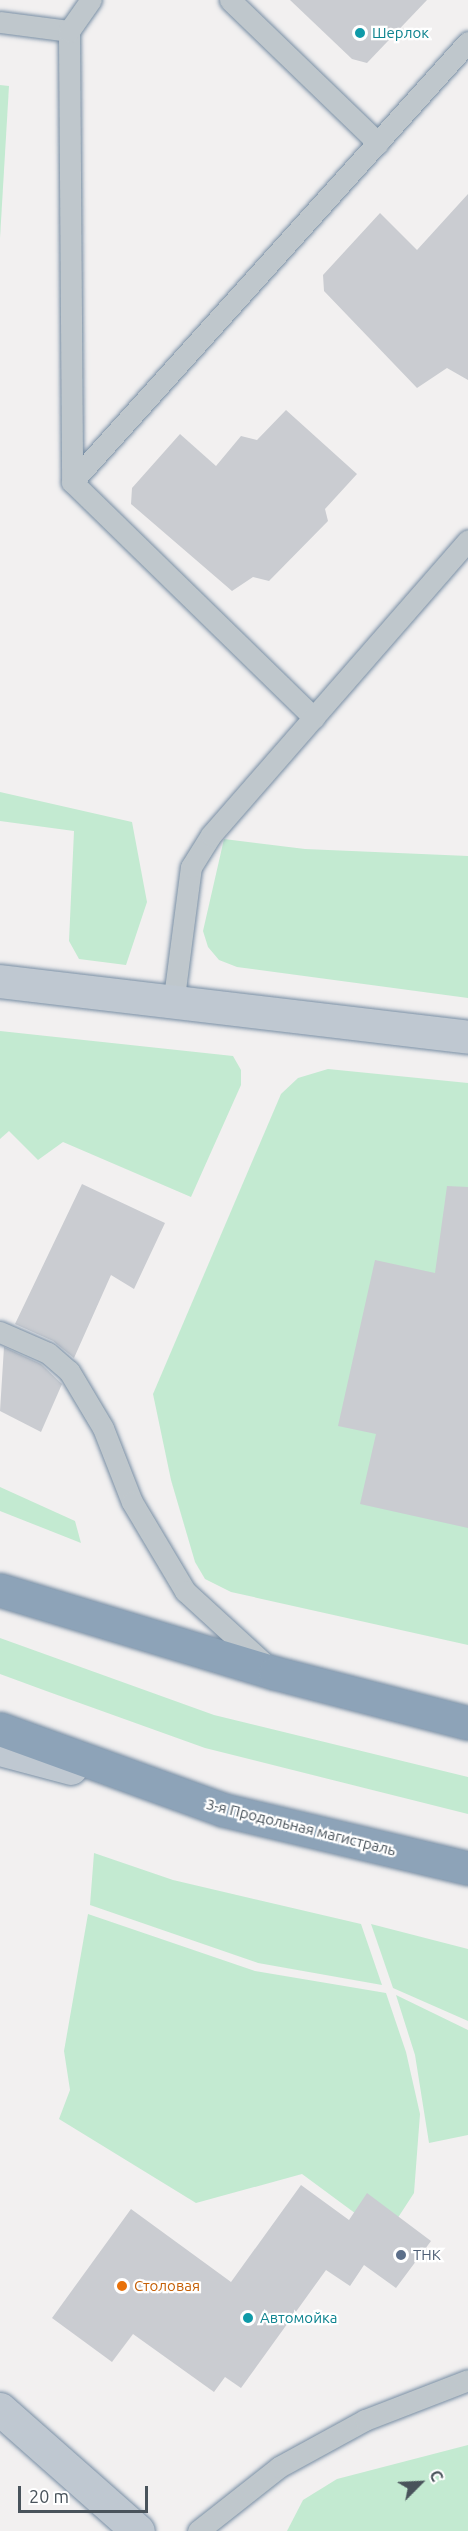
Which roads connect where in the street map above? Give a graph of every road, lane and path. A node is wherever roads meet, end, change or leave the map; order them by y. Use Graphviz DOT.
graph roads {
  1 [pos="92,0"];
  2 [pos="230,0"];
  3 [pos="0,22"];
  4 [pos="69,31"];
  5 [pos="468,42"];
  6 [pos="378,142"];
  7 [pos="72,482"];
  8 [pos="468,540"];
  9 [pos="315,718"];
  10 [pos="0,981"];
  11 [pos="173,1005"];
  12 [pos="468,1037"];
  13 [pos="0,1332"];
  14 [pos="0,1590"];
  15 [pos="275,1673"];
  16 [pos="468,1723"];
  17 [pos="0,1729"];
  18 [pos="0,1749"];
  19 [pos="224,1810"];
  20 [pos="468,1868"];
  21 [pos="468,2380"];
  22 [pos="0,2409"];
  23 [pos="138,2531"];
  24 [pos="198,2531"];
  1 -- 4 [label="lane"];
  2 -- 6 [label="lane"];
  3 -- 4 [label="lane"];
  4 -- 7 [label="lane"];
  5 -- 6 [label="lane"];
  6 -- 7 [label="lane"];
  7 -- 9 [label="lane"];
  8 -- 9 [label="lane"];
  9 -- 11 [label="lane"];
  10 -- 11 [label="main road"];
  11 -- 12 [label="main road"];
  13 -- 15 [label="lane"];
  14 -- 15 [label="highway"];
  15 -- 16 [label="highway"];
  17 -- 19 [label="highway, 3-я Продольная магистраль"];
  18 -- 19 [label="main road"];
  19 -- 20 [label="highway, 3-я Продольная магистраль"];
  21 -- 24 [label="lane"];
  22 -- 23 [label="main road"];
}
